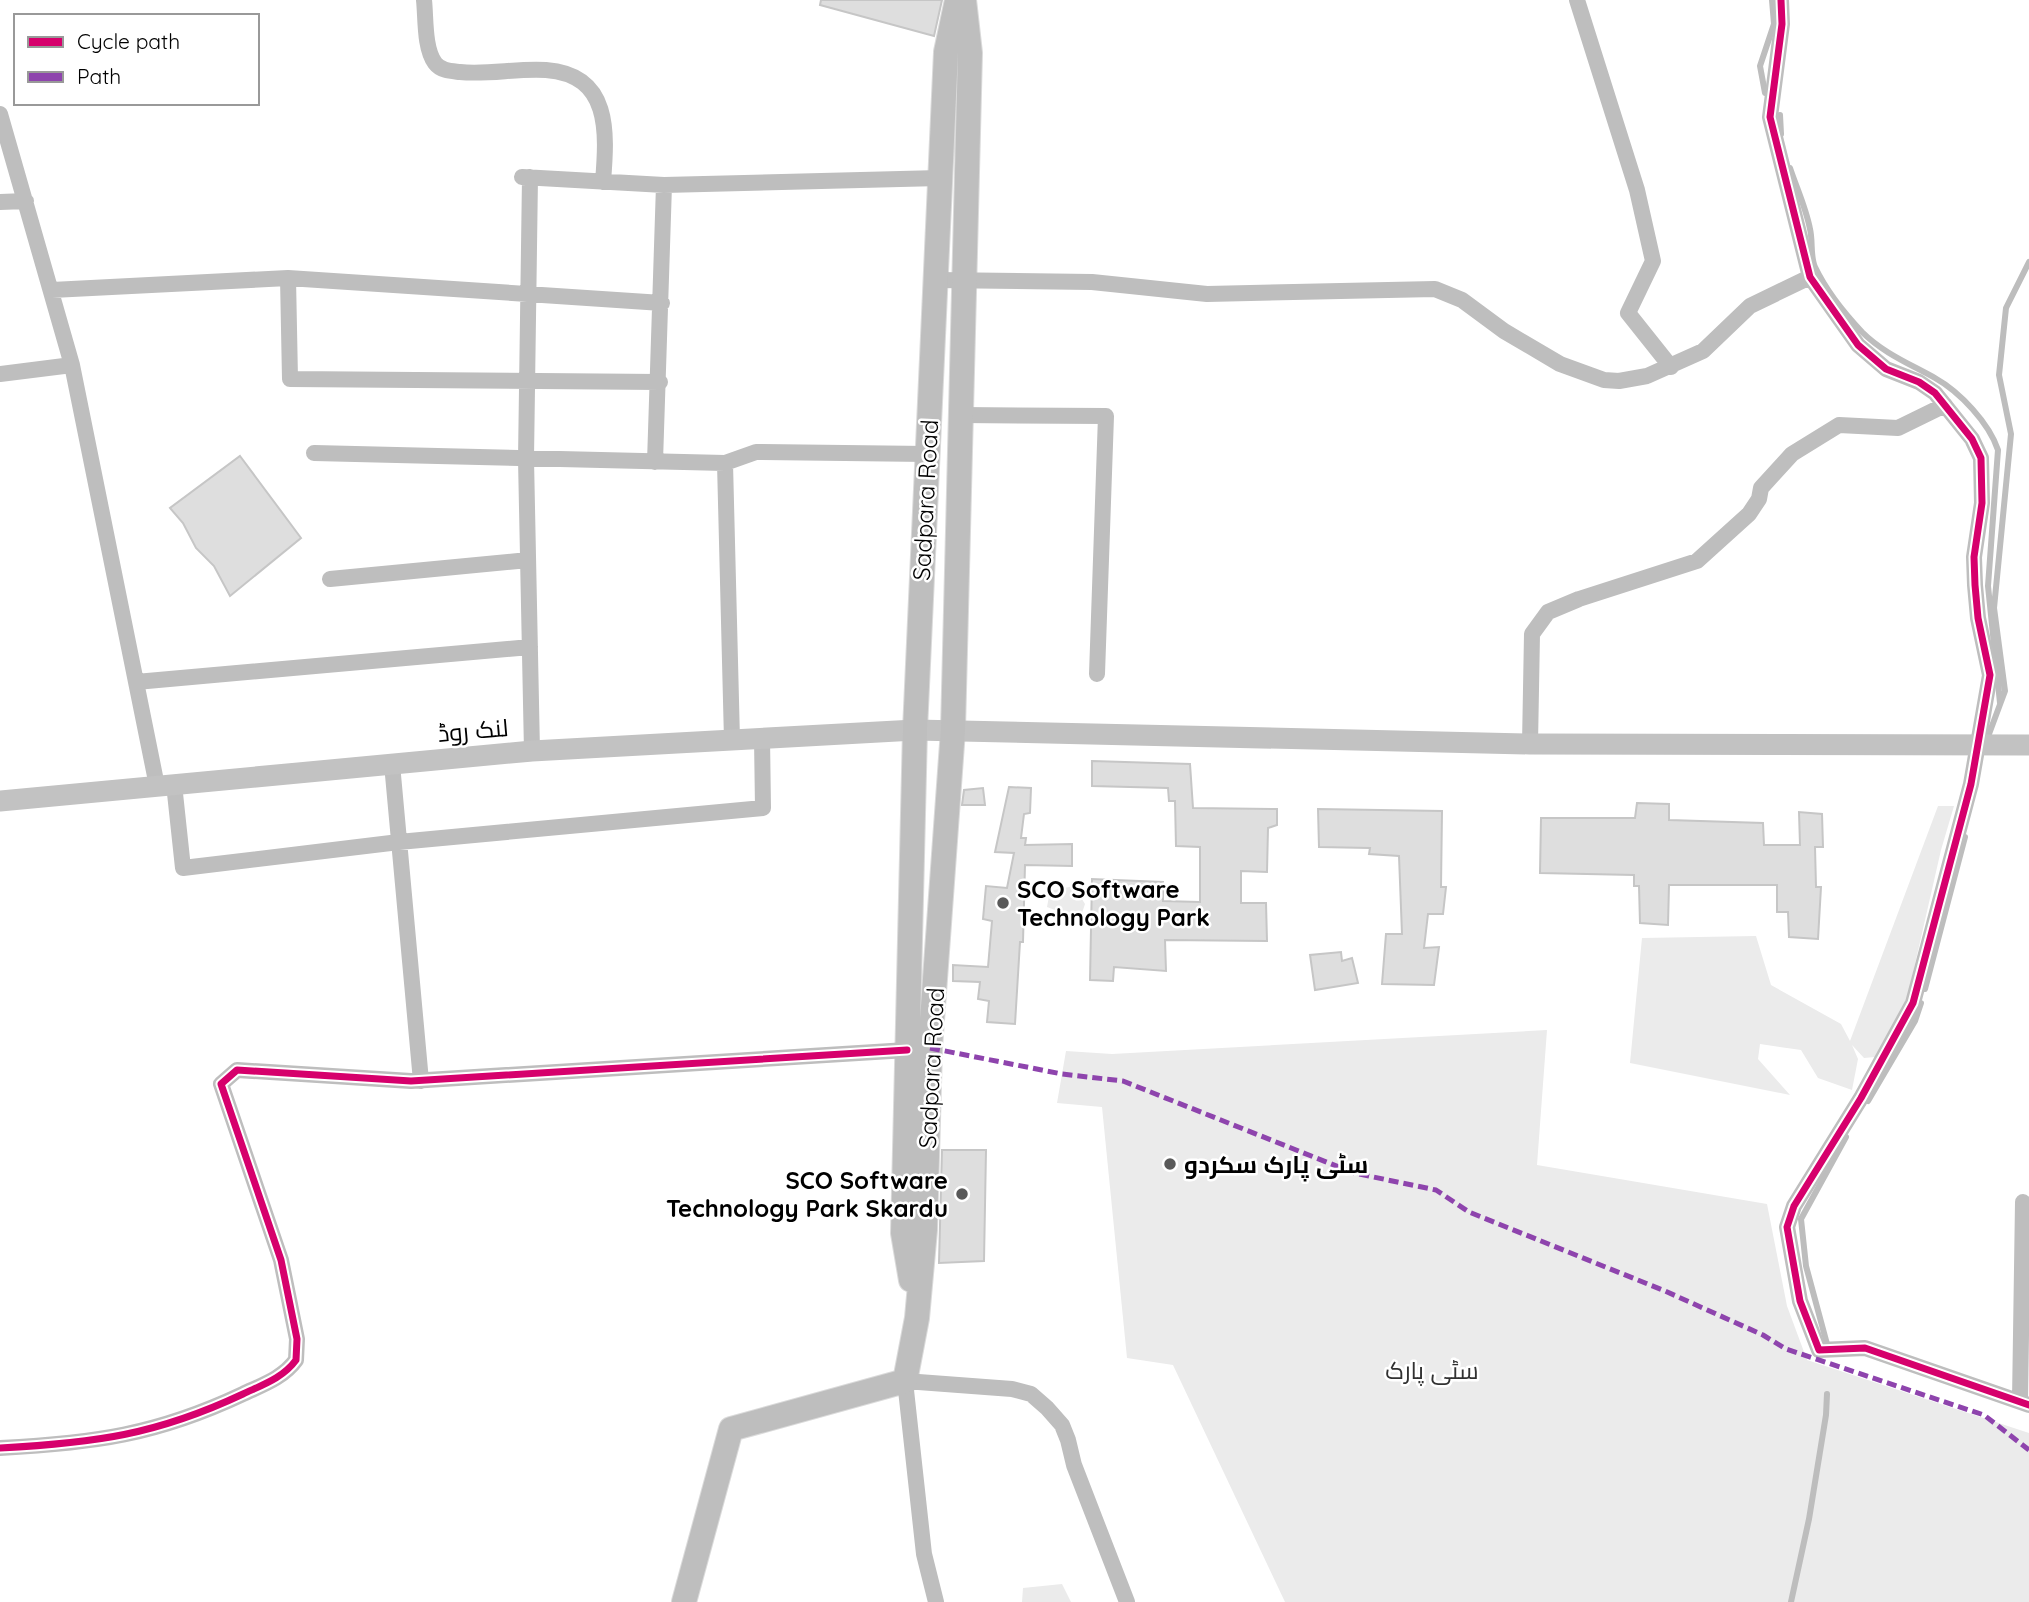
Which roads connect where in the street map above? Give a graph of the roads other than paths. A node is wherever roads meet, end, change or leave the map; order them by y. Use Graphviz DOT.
graph roads {
  1 [pos="424,0"];
  2 [pos="957,0"];
  3 [pos="964,0"];
  4 [pos="1577,0"];
  5 [pos="1782,0"];
  6 [pos="0,114"];
  7 [pos="940,178"];
  8 [pos="603,181"];
  9 [pos="664,185"];
  10 [pos="26,201"];
  11 [pos="0,202"];
  12 [pos="1810,277"];
  13 [pos="288,278"];
  14 [pos="936,279"];
  15 [pos="964,279"];
  16 [pos="52,290"];
  17 [pos="530,295"];
  18 [pos="662,303"];
  19 [pos="72,365"];
  20 [pos="1671,367"];
  21 [pos="0,374"];
  22 [pos="530,381"];
  23 [pos="660,382"];
  24 [pos="1945,405"];
  25 [pos="961,415"];
  26 [pos="314,453"];
  27 [pos="928,454"];
  28 [pos="526,459"];
  29 [pos="655,462"];
  30 [pos="725,463"];
  31 [pos="528,560"];
  32 [pos="330,579"];
  33 [pos="530,647"];
  34 [pos="1097,674"];
  35 [pos="136,682"];
  36 [pos="915,730"];
  37 [pos="953,730"];
  38 [pos="762,738"];
  39 [pos="732,740"];
  40 [pos="1530,744"];
  41 [pos="1978,745"];
  42 [pos="2029,745"];
  43 [pos="532,751"];
  44 [pos="392,764"];
  45 [pos="165,785"];
  46 [pos="0,801"];
  47 [pos="399,842"];
  48 [pos="907,1050"];
  49 [pos="421,1081"];
  50 [pos="2023,1202"];
  51 [pos="917,1318"];
  52 [pos="905,1381"];
  53 [pos="2025,1403"];
  54 [pos="0,1448"];
  55 [pos="684,1602"];
  56 [pos="936,1602"];
  57 [pos="1127,1602"];
  1 -- 8 [label="street"];
  2 -- 7 [label="main road, Sadpara Road"];
  3 -- 15 [label="main road, Sadpara Road"];
  4 -- 20 [label="street"];
  5 -- 12 [label="street"];
  6 -- 10 [label="street"];
  7 -- 9 [label="street"];
  7 -- 14 [label="main road, Sadpara Road"];
  8 -- 9 [label="street"];
  8 -- 17 [label="street"];
  9 -- 18 [label="street"];
  10 -- 11 [label="street"];
  10 -- 16 [label="street"];
  12 -- 20 [label="street"];
  12 -- 24 [label="street"];
  13 -- 16 [label="street"];
  13 -- 17 [label="street"];
  13 -- 22 [label="street"];
  14 -- 15 [label="street"];
  14 -- 27 [label="main road, Sadpara Road"];
  15 -- 20 [label="street"];
  15 -- 25 [label="main road, Sadpara Road"];
  16 -- 19 [label="street"];
  17 -- 18 [label="street"];
  17 -- 22 [label="street"];
  18 -- 23 [label="street"];
  19 -- 21 [label="street"];
  19 -- 35 [label="street"];
  22 -- 23 [label="street"];
  22 -- 28 [label="street"];
  23 -- 29 [label="street"];
  24 -- 40 [label="street"];
  24 -- 41 [label="street"];
  25 -- 34 [label="street"];
  25 -- 37 [label="main road, Sadpara Road"];
  26 -- 28 [label="street"];
  27 -- 30 [label="street"];
  27 -- 36 [label="main road, Sadpara Road"];
  28 -- 29 [label="street"];
  28 -- 31 [label="street"];
  29 -- 30 [label="street"];
  30 -- 39 [label="street"];
  31 -- 32 [label="street"];
  31 -- 33 [label="street"];
  33 -- 35 [label="street"];
  33 -- 43 [label="street"];
  35 -- 45 [label="street"];
  36 -- 37 [label="main road, لنک روڈ"];
  36 -- 38 [label="main road, لنک روڈ"];
  36 -- 48 [label="main road, Sadpara Road"];
  37 -- 40 [label="main road, لنک روڈ"];
  37 -- 51 [label="main road, Sadpara Road"];
  38 -- 39 [label="main road, لنک روڈ"];
  38 -- 47 [label="street"];
  39 -- 43 [label="main road, لنک روڈ"];
  40 -- 41 [label="main road, لنک روڈ"];
  41 -- 42 [label="main road, لنک روڈ"];
  41 -- 53 [label="street"];
  43 -- 44 [label="main road, لنک روڈ"];
  44 -- 45 [label="main road, لنک روڈ"];
  44 -- 47 [label="street"];
  45 -- 46 [label="main road, لنک روڈ"];
  45 -- 47 [label="street"];
  47 -- 49 [label="street"];
  48 -- 49 [label="street"];
  48 -- 51 [label="main road, Sadpara Road"];
  49 -- 54 [label="street"];
  50 -- 53 [label="street"];
  51 -- 52 [label="main road"];
  52 -- 55 [label="main road"];
  52 -- 56 [label="street"];
  52 -- 57 [label="street"];
}
